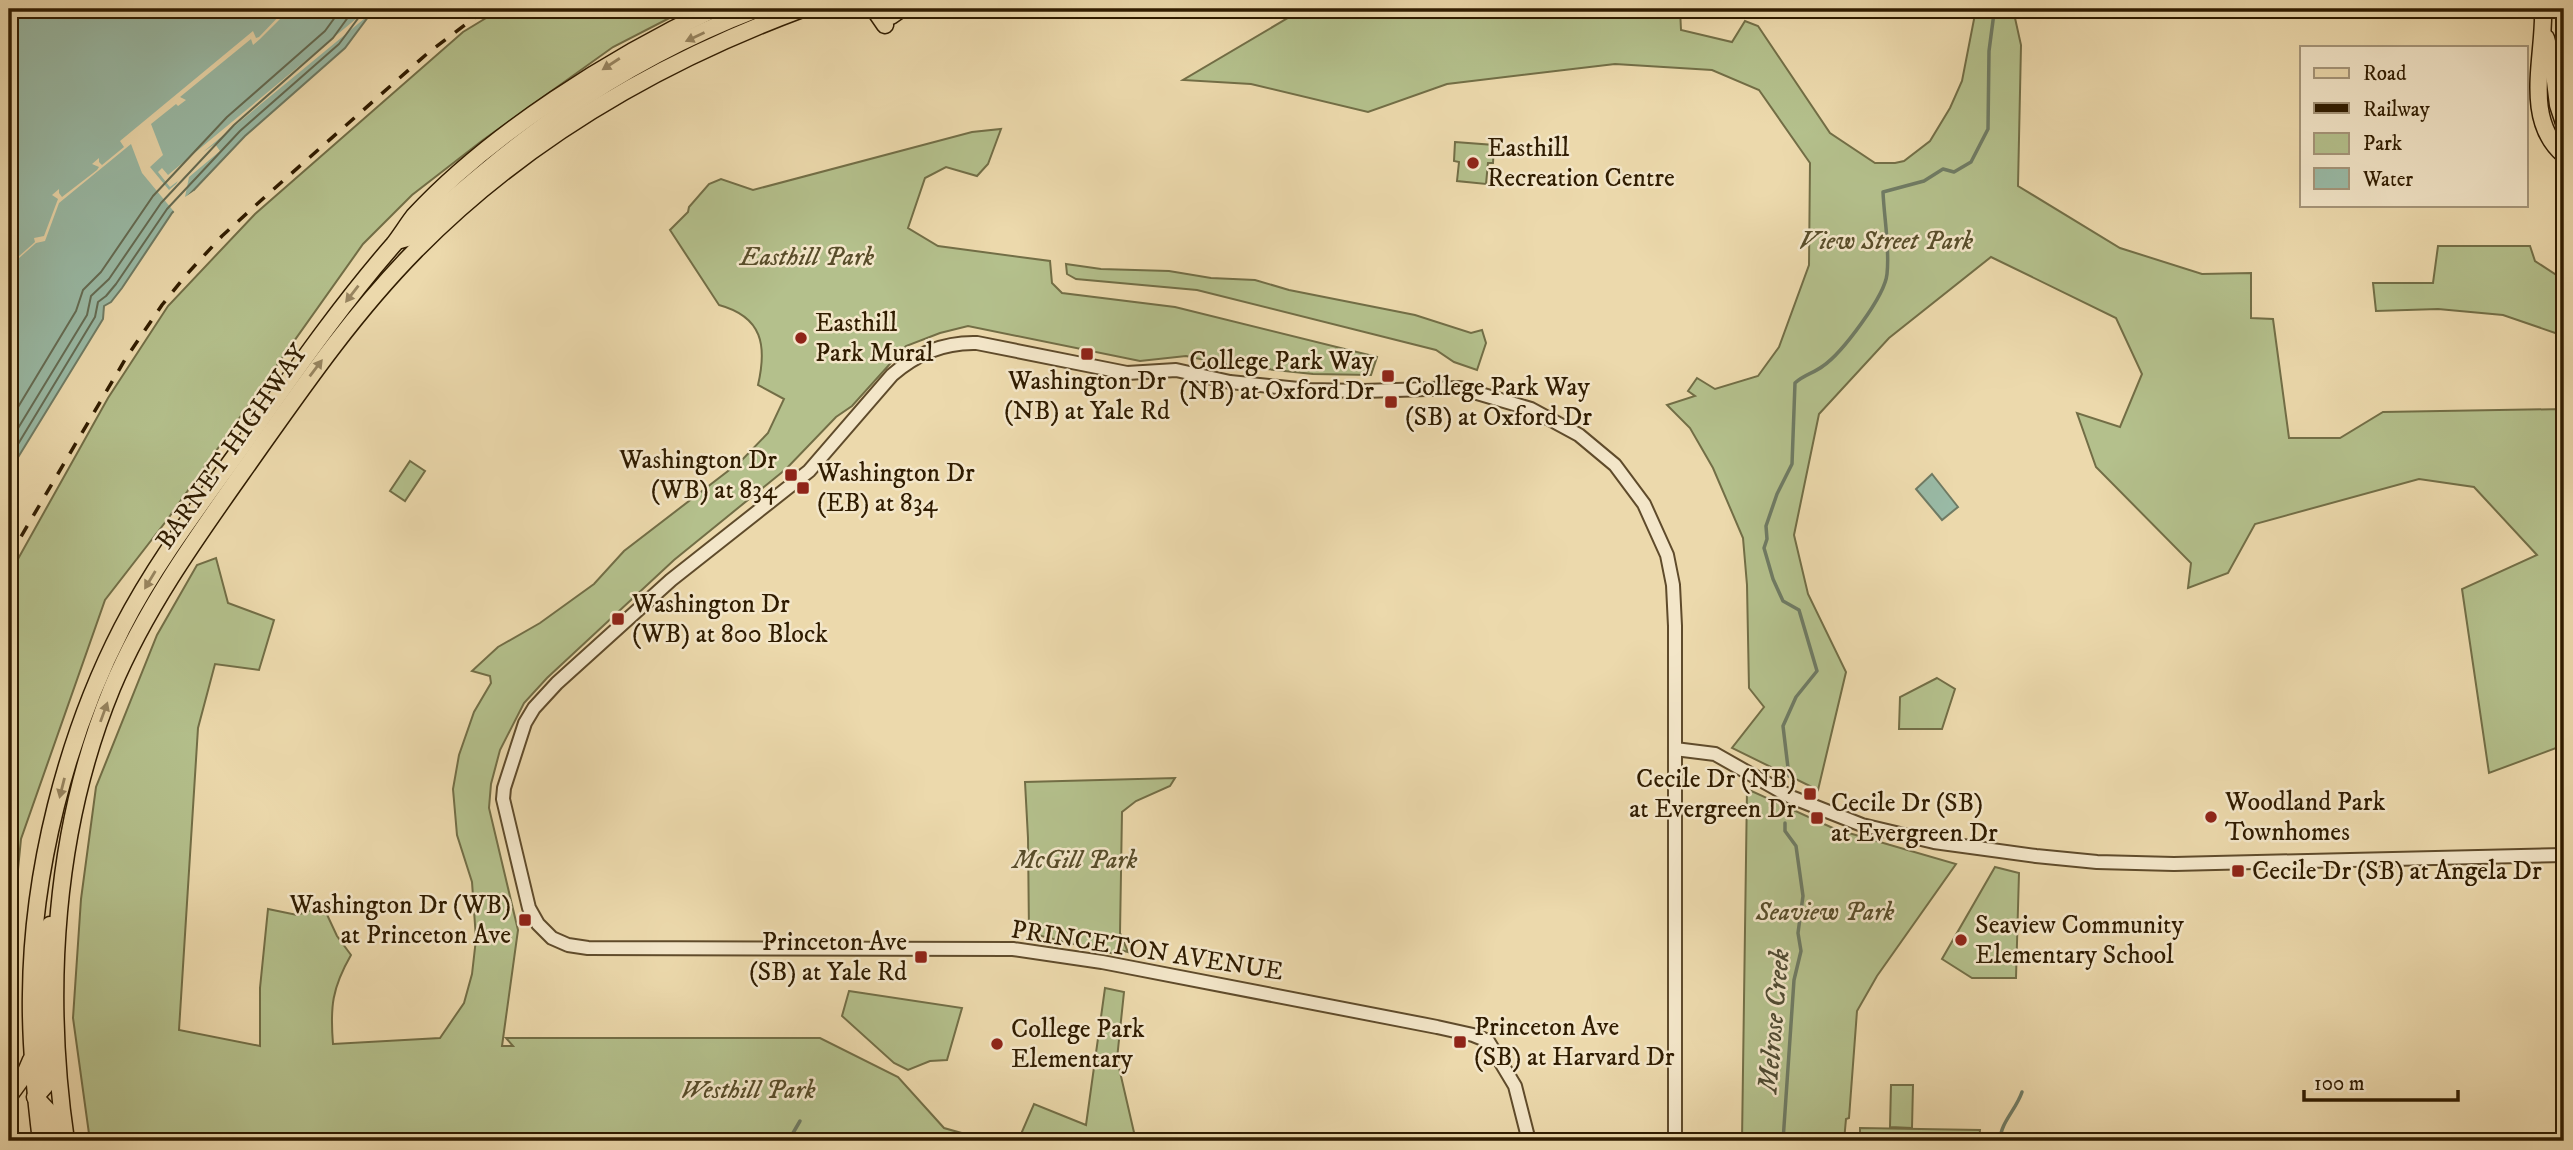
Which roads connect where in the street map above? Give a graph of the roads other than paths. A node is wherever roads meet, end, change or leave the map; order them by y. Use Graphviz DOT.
graph roads {
  1 [pos="714,9"];
  2 [pos="757,9"];
  3 [pos="802,9"];
  4 [pos="874,9"];
  5 [pos="2543,9"];
  6 [pos="892,17"];
  7 [pos="2544,32"];
  8 [pos="2564,121"];
  9 [pos="2564,155"];
  10 [pos="396,242"];
  11 [pos="1675,749"];
  12 [pos="2564,855"];
  13 [pos="64,877"];
  14 [pos="32,1058"];
  15 [pos="9,1096"];
  16 [pos="35,1097"];
  17 [pos="41,1141"];
  18 [pos="54,1141"];
  19 [pos="66,1141"];
  20 [pos="1529,1141"];
  21 [pos="1675,1141"];
  1 -- 10 [label="main road, BARNET HIGHWAY, one-way"];
  2 -- 10 [label="main road, one-way"];
  13 -- 3 [label="main road, BARNET HIGHWAY, one-way"];
  4 -- 6 [label="main road"];
  5 -- 7 [label="main road"];
  7 -- 8 [label="main road"];
  7 -- 9 [label="main road"];
  10 -- 14 [label="main road, BARNET HIGHWAY, one-way"];
  11 -- 12 [label="street"];
  11 -- 20 [label="street, PRINCETON AVENUE"];
  11 -- 21 [label="street"];
  13 -- 16 [label="main road"];
  13 -- 19 [label="main road, BARNET HIGHWAY"];
  14 -- 15 [label="main road"];
  14 -- 16 [label="main road, BARNET HIGHWAY"];
  16 -- 17 [label="main road, BARNET HIGHWAY"];
  16 -- 18 [label="main road"];
}
